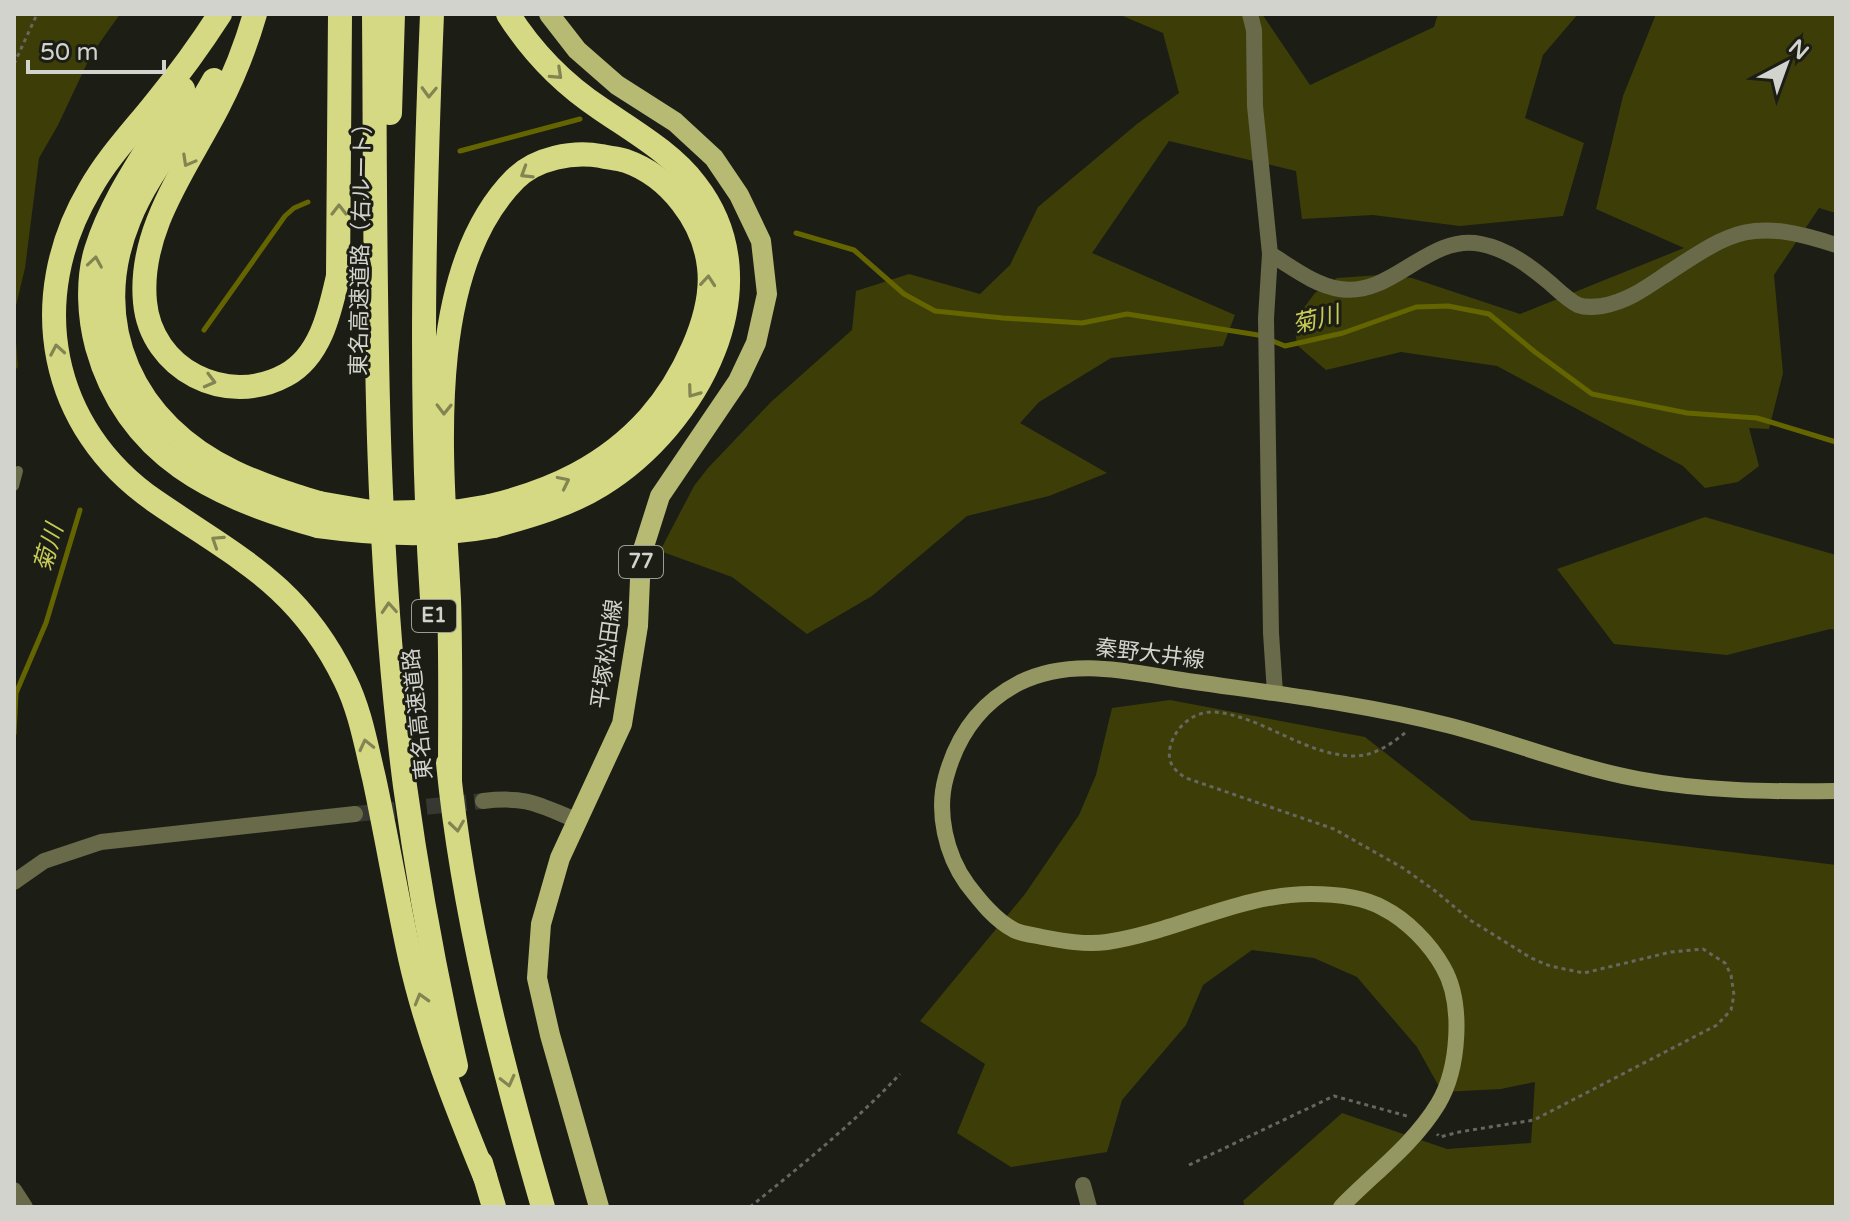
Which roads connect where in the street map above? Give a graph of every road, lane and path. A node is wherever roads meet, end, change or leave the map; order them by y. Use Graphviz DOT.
graph roads {
  1 [pos="37,14"];
  2 [pos="220,14"];
  3 [pos="248,14"];
  4 [pos="255,14"];
  5 [pos="340,14"];
  6 [pos="374,14"];
  7 [pos="393,14"];
  8 [pos="432,14"];
  9 [pos="508,14"];
  10 [pos="549,14"];
  11 [pos="1250,14"];
  12 [pos="14,64"];
  13 [pos="1836,245"];
  14 [pos="1270,254"];
  15 [pos="18,471"];
  16 [pos="381,476"];
  17 [pos="14,486"];
  18 [pos="319,514"];
  19 [pos="492,516"];
  20 [pos="1275,693"];
  21 [pos="1418,719"];
  22 [pos="450,779"];
  23 [pos="1836,791"];
  24 [pos="483,801"];
  25 [pos="355,814"];
  26 [pos="576,820"];
  27 [pos="14,882"];
  28 [pos="900,1074"];
  29 [pos="1424,1122"];
  30 [pos="1189,1165"];
  31 [pos="485,1177"];
  32 [pos="1083,1185"];
  33 [pos="14,1190"];
  34 [pos="25,1207"];
  35 [pos="494,1207"];
  36 [pos="543,1207"];
  37 [pos="599,1207"];
  38 [pos="750,1207"];
  39 [pos="1089,1207"];
  40 [pos="1341,1207"];
  1 -- 12 [label="path"];
  18 -- 2 [label="highway, one-way"];
  31 -- 2 [label="highway, one-way"];
  3 -- 18 [label="highway"];
  4 -- 5 [label="highway, one-way"];
  6 -- 16 [label="highway, E1"];
  7 -- 16 [label="highway, 東名高速道路（右ルート） / E1"];
  8 -- 22 [label="highway, 東名高速道路 / E1, one-way"];
  9 -- 19 [label="highway, one-way"];
  10 -- 26 [label="main road, 平塚松田線 / 77"];
  11 -- 14 [label="street"];
  13 -- 14 [label="street"];
  14 -- 20 [label="street"];
  15 -- 17 [label="lane"];
  31 -- 16 [label="highway, 東名高速道路 / E1, one-way"];
  18 -- 19 [label="highway, bridge"];
  19 -- 22 [label="highway, one-way"];
  20 -- 21 [label="main road, 秦野大井線"];
  20 -- 29 [label="main road, 秦野大井線"];
  21 -- 23 [label="main road, 秦野大井線"];
  21 -- 29 [label="path"];
  22 -- 36 [label="highway, 東名高速道路 / E1, one-way"];
  24 -- 26 [label="street"];
  25 -- 27 [label="street"];
  26 -- 37 [label="main road, 平塚松田線 / 77"];
  28 -- 38 [label="path"];
  29 -- 30 [label="path"];
  29 -- 40 [label="main road, 秦野大井線"];
  31 -- 35 [label="highway, 東名高速道路 / E1"];
  32 -- 39 [label="street"];
  33 -- 34 [label="street"];
}
